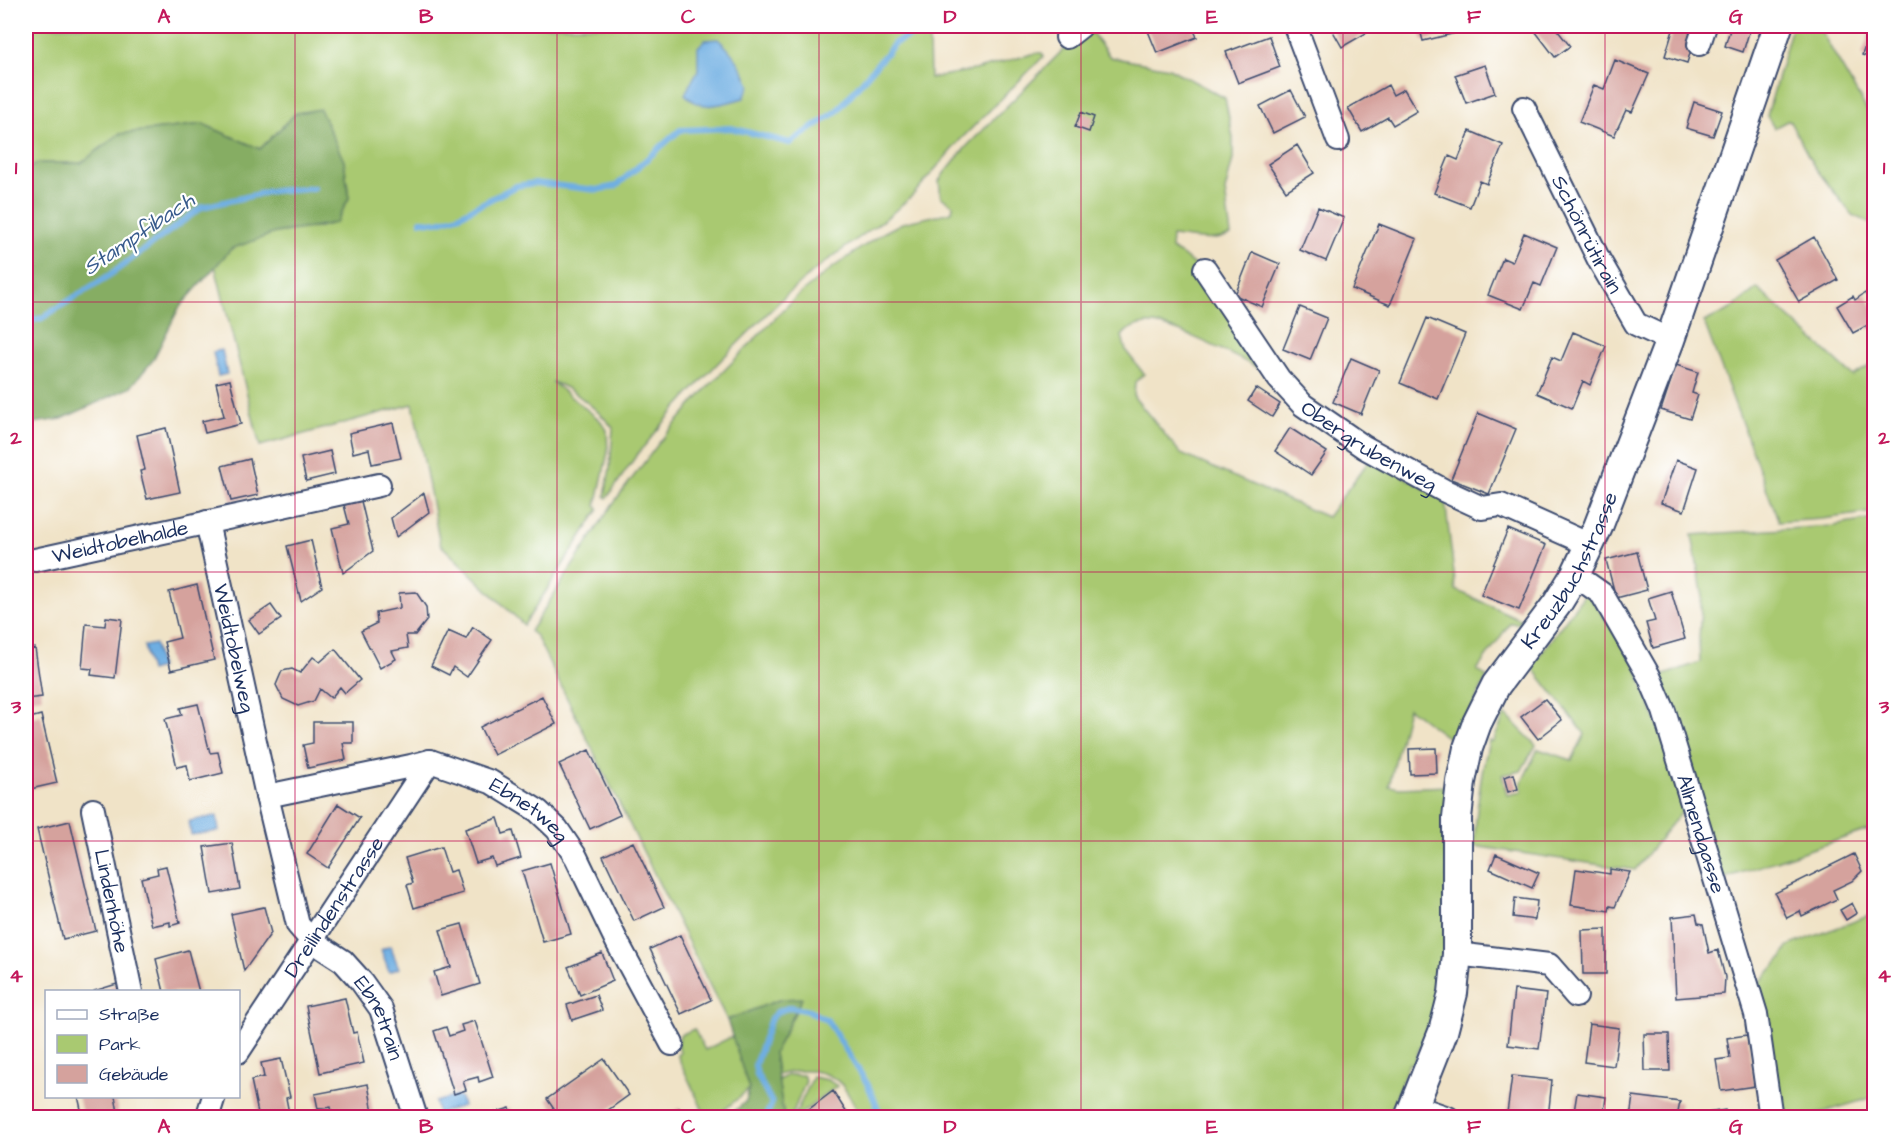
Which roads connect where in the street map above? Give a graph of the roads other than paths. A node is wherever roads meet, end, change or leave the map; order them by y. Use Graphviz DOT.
graph roads {
  1 [pos="1295,26"];
  2 [pos="1778,26"];
  3 [pos="1524,108"];
  4 [pos="1338,140"];
  5 [pos="1205,269"];
  6 [pos="1670,340"];
  7 [pos="379,485"];
  8 [pos="207,522"];
  9 [pos="1590,545"];
  10 [pos="35,560"];
  11 [pos="1575,576"];
  12 [pos="430,761"];
  13 [pos="267,796"];
  14 [pos="93,810"];
  15 [pos="312,941"];
  16 [pos="1457,954"];
  17 [pos="131,990"];
  18 [pos="1576,996"];
  19 [pos="672,1044"];
  20 [pos="240,1049"];
  21 [pos="213,1098"];
  22 [pos="1411,1112"];
  23 [pos="207,1118"];
  24 [pos="416,1118"];
  25 [pos="1448,1118"];
  26 [pos="1772,1118"];
  1 -- 4 [label="street"];
  2 -- 6 [label="street, Kreuzbuchstrasse"];
  3 -- 6 [label="street, Schönrütirain"];
  5 -- 9 [label="street, Obergrubenweg"];
  6 -- 9 [label="street, Kreuzbuchstrasse"];
  7 -- 8 [label="street"];
  8 -- 10 [label="street, Weidtobelhalde"];
  8 -- 13 [label="street, Weidtobelweg"];
  9 -- 11 [label="street, Kreuzbuchstrasse"];
  11 -- 16 [label="street, Kreuzbuchstrasse"];
  11 -- 26 [label="street, Allmendgasse"];
  12 -- 13 [label="street"];
  12 -- 15 [label="street, Dreilindenstrasse"];
  12 -- 19 [label="street, Ebnetweg"];
  13 -- 15 [label="street, Weidtobelweg"];
  14 -- 17 [label="street, Lindenhöhe"];
  15 -- 20 [label="street, Dreilindenstrasse"];
  15 -- 24 [label="street, Ebnetrain"];
  16 -- 18 [label="street"];
  16 -- 22 [label="street, Kreuzbuchstrasse"];
  21 -- 23 [label="street"];
  22 -- 25 [label="street"];
}
